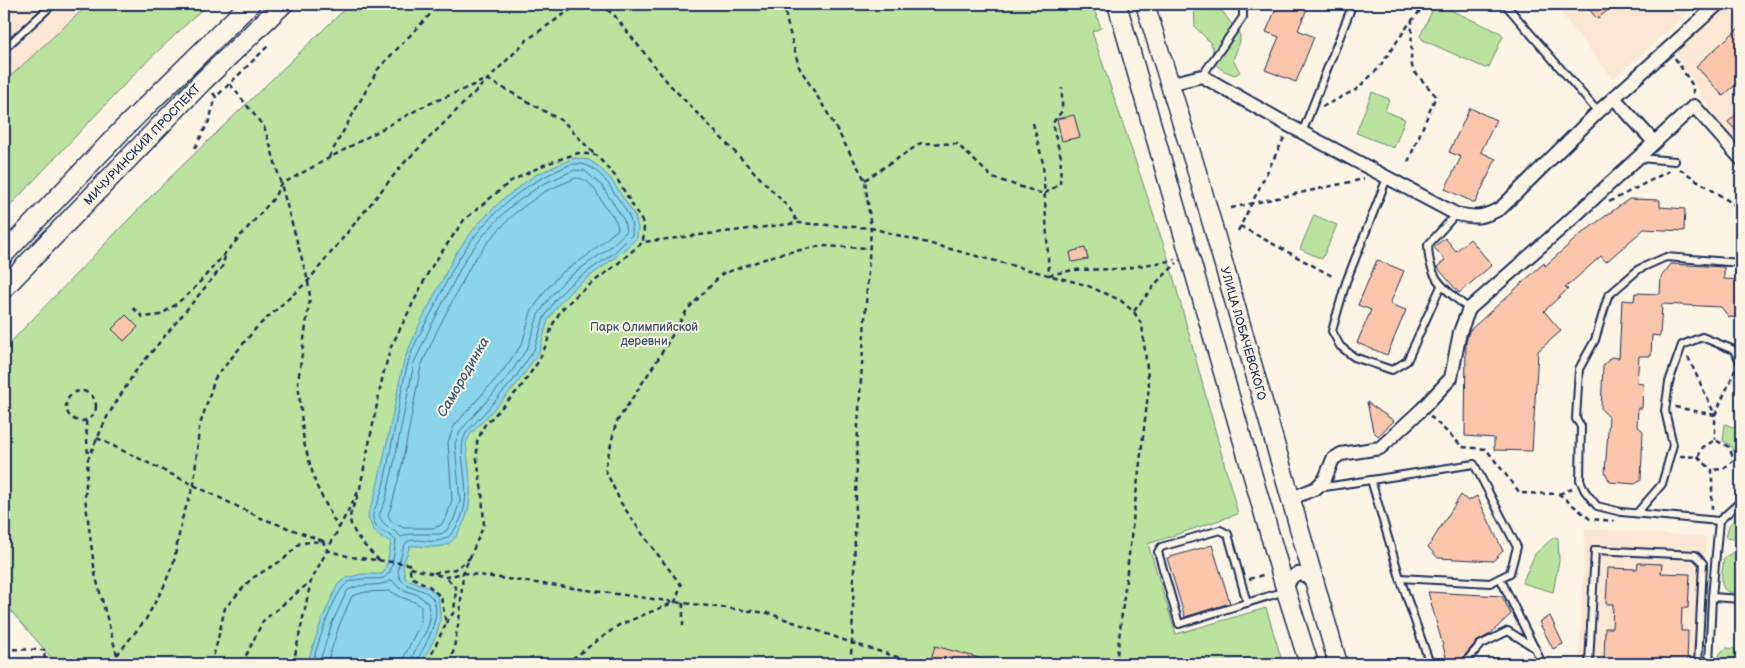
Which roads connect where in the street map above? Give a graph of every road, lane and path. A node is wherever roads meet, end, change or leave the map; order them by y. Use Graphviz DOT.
graph roads {
  1 [pos="54,4"];
  2 [pos="250,4"];
  3 [pos="283,4"];
  4 [pos="440,4"];
  5 [pos="579,4"];
  6 [pos="600,4"];
  7 [pos="786,4"];
  8 [pos="1117,4"];
  9 [pos="1145,4"];
  10 [pos="1244,4"];
  11 [pos="1352,4"];
  12 [pos="1426,4"];
  13 [pos="1505,4"];
  14 [pos="1718,4"];
  15 [pos="1412,21"];
  16 [pos="1669,48"];
  17 [pos="4,49"];
  18 [pos="1202,76"];
  19 [pos="486,79"];
  20 [pos="230,84"];
  21 [pos="1169,84"];
  22 [pos="1062,88"];
  23 [pos="216,97"];
  24 [pos="1614,98"];
  25 [pos="1694,106"];
  26 [pos="1312,112"];
  27 [pos="1598,112"];
  28 [pos="1033,124"];
  29 [pos="1290,126"];
  30 [pos="1302,133"];
  31 [pos="1654,142"];
  32 [pos="195,148"];
  33 [pos="596,156"];
  34 [pos="1637,158"];
  35 [pos="328,159"];
  36 [pos="1741,159"];
  37 [pos="1675,161"];
  38 [pos="1408,162"];
  39 [pos="1385,176"];
  40 [pos="865,180"];
  41 [pos="280,185"];
  42 [pos="1044,194"];
  43 [pos="1609,202"];
  44 [pos="1251,203"];
  45 [pos="1231,208"];
  46 [pos="1741,209"];
  47 [pos="1456,214"];
  48 [pos="798,223"];
  49 [pos="1240,226"];
  50 [pos="871,228"];
  51 [pos="1238,231"];
  52 [pos="643,242"];
  53 [pos="870,248"];
  54 [pos="226,252"];
  55 [pos="4,254"];
  56 [pos="1741,263"];
  57 [pos="1049,275"];
  58 [pos="1332,276"];
  59 [pos="308,281"];
  60 [pos="1441,286"];
  61 [pos="4,288"];
  62 [pos="134,308"];
  63 [pos="1469,309"];
  64 [pos="1134,312"];
  65 [pos="1682,344"];
  66 [pos="1741,362"];
  67 [pos="1666,405"];
  68 [pos="1422,408"];
  69 [pos="1715,415"];
  70 [pos="86,421"];
  71 [pos="97,438"];
  72 [pos="1716,440"];
  73 [pos="1486,449"];
  74 [pos="1670,456"];
  75 [pos="1698,457"];
  76 [pos="88,459"];
  77 [pos="1712,470"];
  78 [pos="1371,480"];
  79 [pos="194,484"];
  80 [pos="1582,485"];
  81 [pos="360,488"];
  82 [pos="1316,488"];
  83 [pos="1559,494"];
  84 [pos="1290,499"];
  85 [pos="1741,501"];
  86 [pos="1637,513"];
  87 [pos="1711,521"];
  88 [pos="1719,522"];
  89 [pos="338,528"];
  90 [pos="323,541"];
  91 [pos="326,550"];
  92 [pos="471,557"];
  93 [pos="380,561"];
  94 [pos="410,568"];
  95 [pos="463,573"];
  96 [pos="433,574"];
  97 [pos="1267,574"];
  98 [pos="446,577"];
  99 [pos="1256,577"];
  100 [pos="1400,578"];
  101 [pos="1500,578"];
  102 [pos="311,581"];
  103 [pos="1314,582"];
  104 [pos="1286,591"];
  105 [pos="1712,597"];
  106 [pos="1741,599"];
  107 [pos="675,602"];
  108 [pos="683,603"];
  109 [pos="1247,603"];
  110 [pos="446,623"];
  111 [pos="683,629"];
  112 [pos="852,643"];
  113 [pos="1535,648"];
  114 [pos="4,649"];
  115 [pos="117,655"];
  116 [pos="44,664"];
  117 [pos="117,664"];
  118 [pos="211,664"];
  119 [pos="242,664"];
  120 [pos="294,664"];
  121 [pos="427,664"];
  122 [pos="451,664"];
  123 [pos="564,664"];
  124 [pos="850,664"];
  125 [pos="920,664"];
  126 [pos="1116,664"];
  127 [pos="1309,664"];
  128 [pos="1338,664"];
  129 [pos="1430,664"];
  130 [pos="1464,664"];
  131 [pos="1542,664"];
  132 [pos="1589,664"];
  133 [pos="1698,664"];
  134 [pos="1709,664"];
  1 -- 17 [label="lane"];
  2 -- 55 [label="main road, МИЧУРИНСКИЙ ПРОСПЕКТ"];
  3 -- 61 [label="main road, МИЧУРИНСКИЙ ПРОСПЕКТ"];
  4 -- 35 [label="path"];
  5 -- 19 [label="path"];
  6 -- 48 [label="path"];
  7 -- 40 [label="path"];
  8 -- 104 [label="main road"];
  9 -- 21 [label="main road, УЛИЦА ЛОБАЧЕВСКОГО"];
  10 -- 18 [label="lane"];
  11 -- 26 [label="lane"];
  12 -- 15 [label="path"];
  13 -- 27 [label="lane"];
  14 -- 16 [label="street"];
  15 -- 26 [label="path"];
  15 -- 38 [label="path"];
  16 -- 24 [label="street"];
  16 -- 25 [label="path"];
  18 -- 21 [label="street"];
  18 -- 29 [label="street"];
  19 -- 33 [label="path"];
  19 -- 35 [label="path"];
  19 -- 59 [label="path"];
  20 -- 41 [label="path"];
  21 -- 84 [label="main road, УЛИЦА ЛОБАЧЕВСКОГО"];
  22 -- 42 [label="path"];
  23 -- 32 [label="path"];
  24 -- 27 [label="street"];
  24 -- 31 [label="street"];
  25 -- 31 [label="street"];
  25 -- 36 [label="street"];
  26 -- 30 [label="lane"];
  27 -- 47 [label="street"];
  28 -- 42 [label="path"];
  29 -- 30 [label="street"];
  29 -- 44 [label="path"];
  30 -- 39 [label="street"];
  31 -- 34 [label="street"];
  33 -- 52 [label="path"];
  33 -- 81 [label="path"];
  34 -- 37 [label="lane"];
  34 -- 63 [label="street"];
  35 -- 41 [label="path"];
  39 -- 44 [label="path"];
  39 -- 47 [label="street"];
  39 -- 60 [label="lane"];
  40 -- 42 [label="path"];
  40 -- 50 [label="path"];
  41 -- 54 [label="path"];
  41 -- 59 [label="path"];
  42 -- 57 [label="path"];
  43 -- 46 [label="path"];
  44 -- 45 [label="path"];
  44 -- 49 [label="path"];
  47 -- 60 [label="lane"];
  48 -- 50 [label="path"];
  48 -- 52 [label="path"];
  49 -- 51 [label="path"];
  49 -- 58 [label="path"];
  50 -- 53 [label="path"];
  50 -- 57 [label="path"];
  52 -- 92 [label="path"];
  53 -- 107 [label="path"];
  53 -- 112 [label="path"];
  54 -- 62 [label="path"];
  54 -- 71 [label="path"];
  56 -- 80 [label="lane"];
  57 -- 64 [label="path"];
  57 -- 64 [label="path"];
  59 -- 79 [label="path"];
  59 -- 89 [label="path"];
  60 -- 63 [label="lane"];
  63 -- 68 [label="street"];
  64 -- 126 [label="path"];
  65 -- 66 [label="lane"];
  65 -- 67 [label="lane"];
  65 -- 69 [label="path"];
  66 -- 69 [label="path"];
  67 -- 69 [label="path"];
  67 -- 74 [label="lane"];
  68 -- 73 [label="path"];
  68 -- 82 [label="street"];
  69 -- 72 [label="path"];
  70 -- 70 [label="path"];
  70 -- 76 [label="path"];
  71 -- 76 [label="path"];
  71 -- 79 [label="path"];
  72 -- 75 [label="path"];
  72 -- 77 [label="path"];
  74 -- 75 [label="path"];
  74 -- 86 [label="lane"];
  75 -- 77 [label="path"];
  76 -- 115 [label="path"];
  77 -- 87 [label="path"];
  78 -- 82 [label="lane"];
  78 -- 100 [label="lane"];
  78 -- 101 [label="lane"];
  79 -- 90 [label="path"];
  79 -- 115 [label="path"];
  80 -- 83 [label="path"];
  80 -- 86 [label="lane"];
  81 -- 89 [label="path"];
  81 -- 93 [label="path"];
  82 -- 84 [label="street"];
  84 -- 103 [label="main road, УЛИЦА ЛОБАЧЕВСКОГО"];
  85 -- 88 [label="lane"];
  86 -- 87 [label="lane"];
  87 -- 88 [label="lane"];
  88 -- 105 [label="lane"];
  89 -- 91 [label="path"];
  90 -- 91 [label="path"];
  90 -- 118 [label="path"];
  91 -- 93 [label="path"];
  91 -- 102 [label="path"];
  92 -- 95 [label="path"];
  92 -- 96 [label="path"];
  93 -- 94 [label="path"];
  94 -- 96 [label="path"];
  94 -- 110 [label="path"];
  95 -- 98 [label="path"];
  95 -- 107 [label="path"];
  95 -- 122 [label="path"];
  96 -- 98 [label="path"];
  97 -- 99 [label="path"];
  98 -- 110 [label="path"];
  100 -- 101 [label="lane"];
  100 -- 129 [label="lane"];
  101 -- 113 [label="lane"];
  102 -- 119 [label="path"];
  102 -- 120 [label="path"];
  103 -- 104 [label="street"];
  103 -- 128 [label="main road, УЛИЦА ЛОБАЧЕВСКОГО"];
  104 -- 109 [label="lane"];
  104 -- 127 [label="main road"];
  105 -- 106 [label="lane"];
  105 -- 134 [label="lane"];
  107 -- 108 [label="path"];
  107 -- 123 [label="path"];
  108 -- 111 [label="path"];
  108 -- 112 [label="path"];
  109 -- 109 [label="lane"];
  110 -- 121 [label="path"];
  112 -- 124 [label="path"];
  112 -- 125 [label="path"];
  113 -- 130 [label="lane"];
  113 -- 131 [label="lane"];
  114 -- 116 [label="path"];
  115 -- 117 [label="path"];
  132 -- 133 [label="lane"];
}
